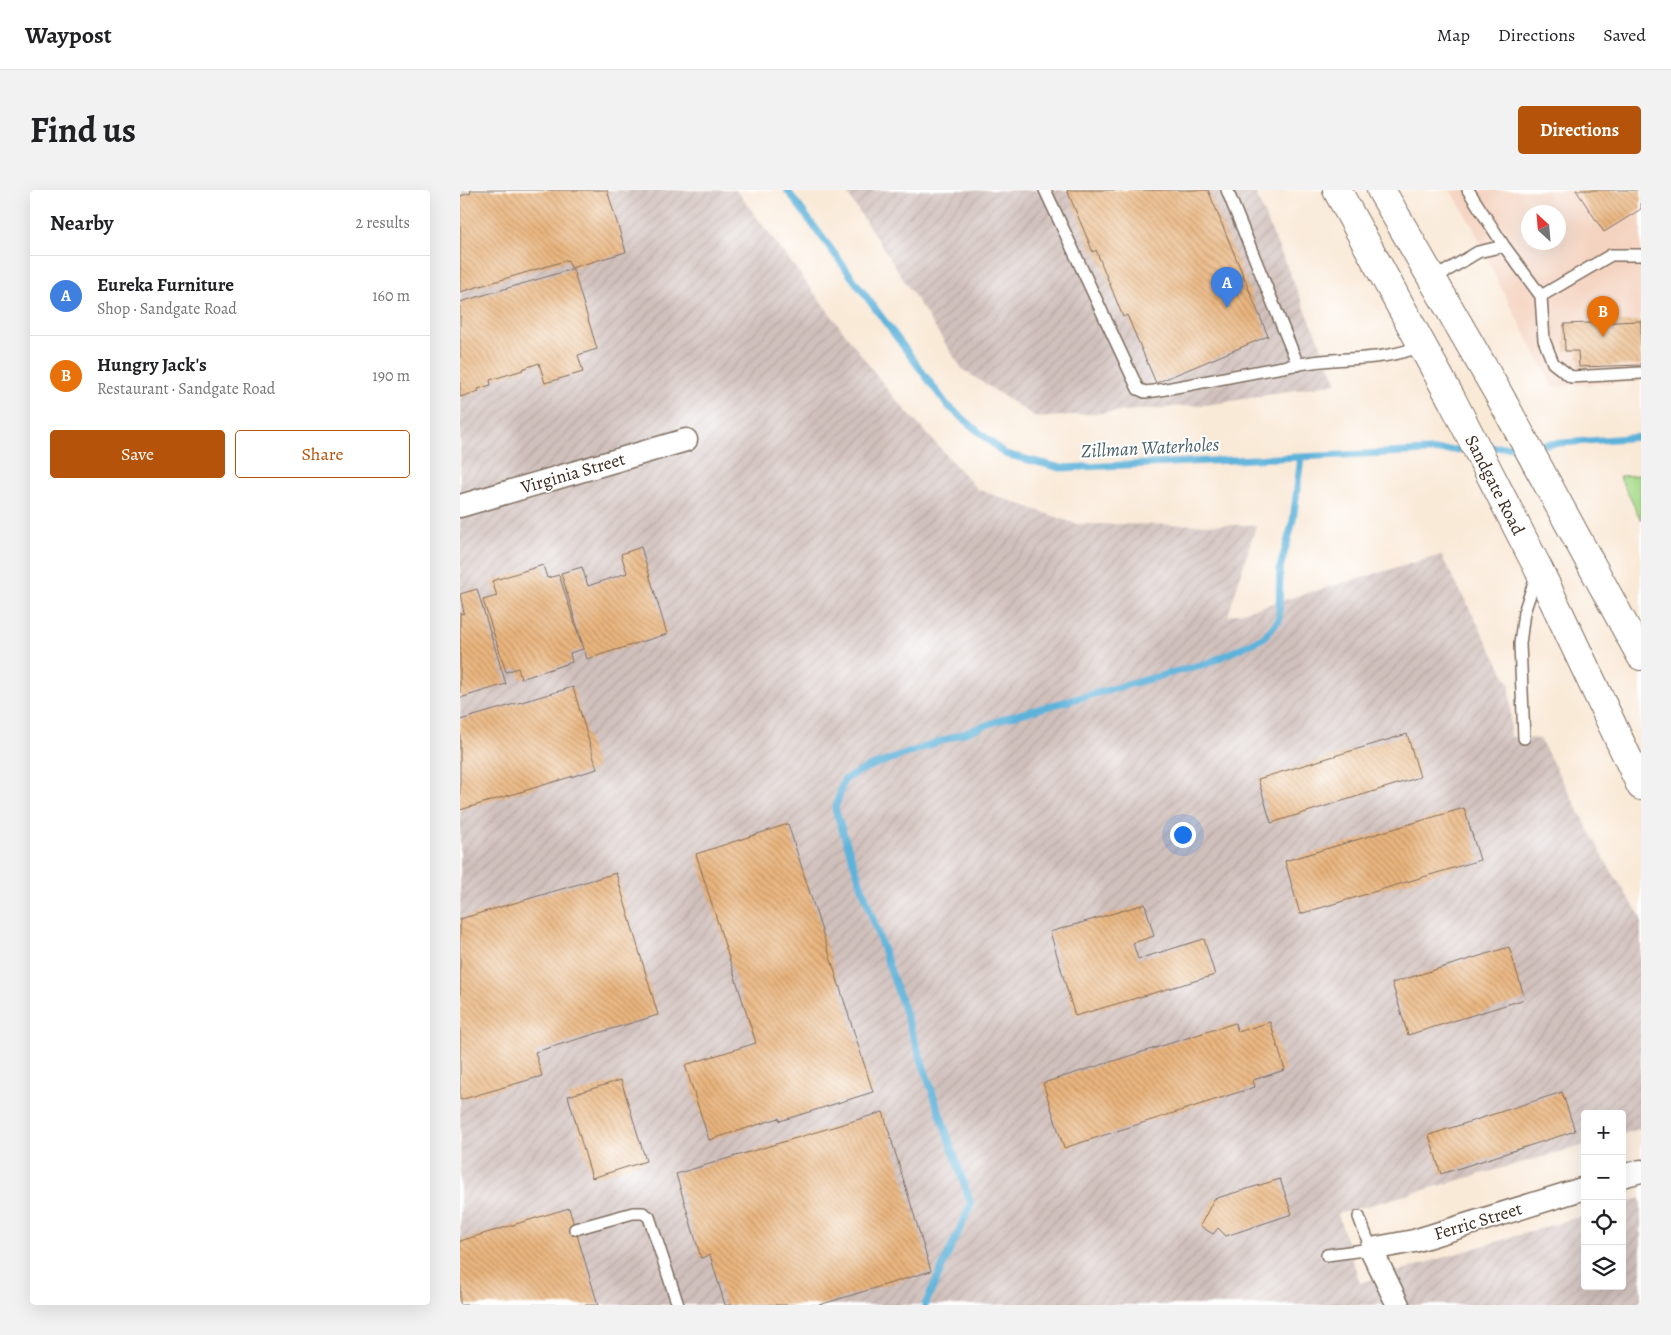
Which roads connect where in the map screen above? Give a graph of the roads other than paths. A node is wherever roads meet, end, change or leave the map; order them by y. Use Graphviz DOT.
graph roads {
  1 [pos="1045,190"];
  2 [pos="1227,190"];
  3 [pos="1337,190"];
  4 [pos="1381,190"];
  5 [pos="1468,190"];
  6 [pos="1504,246"];
  7 [pos="1641,255"];
  8 [pos="1433,279"];
  9 [pos="1541,296"];
  10 [pos="1422,345"];
  11 [pos="1298,365"];
  12 [pos="1641,373"];
  13 [pos="686,440"];
  14 [pos="460,506"];
  15 [pos="1539,570"];
  16 [pos="1641,656"];
  17 [pos="1524,738"];
  18 [pos="1641,786"];
  19 [pos="1641,1171"];
  20 [pos="1626,1175"];
  21 [pos="1581,1189"];
  22 [pos="1359,1217"];
  23 [pos="575,1230"];
  24 [pos="1371,1249"];
  25 [pos="1328,1255"];
  26 [pos="678,1305"];
  27 [pos="1398,1305"];
  1 -- 11 [label="lane"];
  2 -- 11 [label="lane"];
  3 -- 10 [label="highway, Sandgate Road"];
  4 -- 8 [label="highway"];
  5 -- 6 [label="lane"];
  6 -- 8 [label="lane"];
  6 -- 9 [label="lane"];
  7 -- 9 [label="lane"];
  8 -- 16 [label="highway"];
  9 -- 12 [label="lane"];
  10 -- 11 [label="lane"];
  10 -- 15 [label="highway, Sandgate Road"];
  13 -- 14 [label="street, Virginia Street"];
  15 -- 17 [label="lane"];
  15 -- 18 [label="highway, Sandgate Road"];
  19 -- 20 [label="street"];
  21 -- 24 [label="street, Ferric Street"];
  22 -- 24 [label="lane"];
  23 -- 26 [label="lane"];
  24 -- 25 [label="lane"];
  24 -- 27 [label="street"];
}
